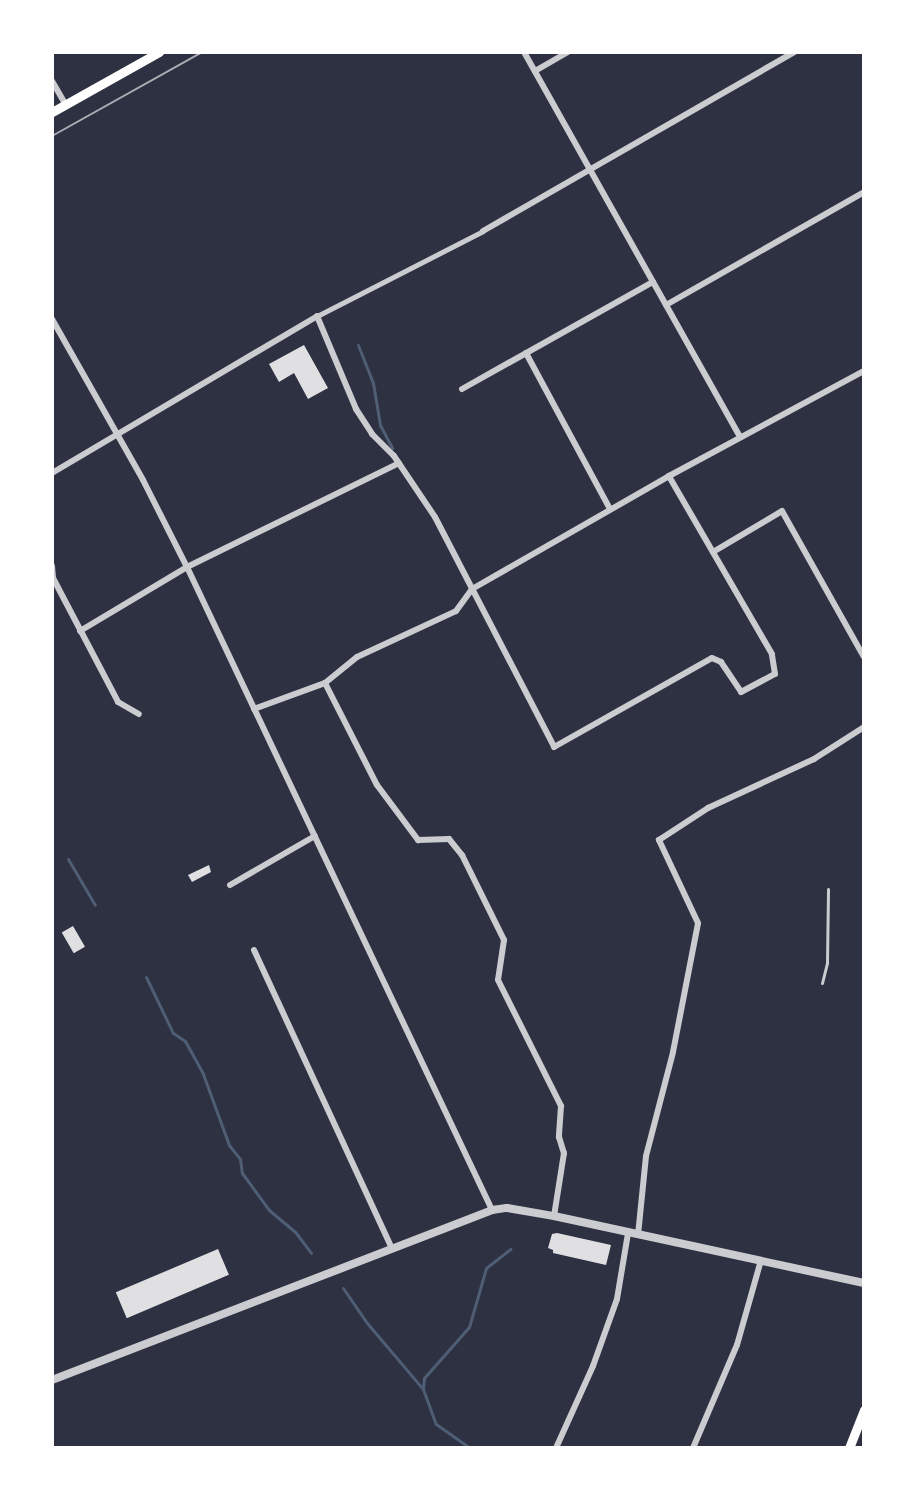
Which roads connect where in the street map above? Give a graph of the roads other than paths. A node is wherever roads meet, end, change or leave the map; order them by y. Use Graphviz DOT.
graph roads {
  1 [pos="159,52"];
  2 [pos="524,52"];
  3 [pos="568,52"];
  4 [pos="794,52"];
  5 [pos="535,71"];
  6 [pos="52,81"];
  7 [pos="66,105"];
  8 [pos="52,112"];
  9 [pos="591,171"];
  10 [pos="864,192"];
  11 [pos="483,231"];
  12 [pos="653,282"];
  13 [pos="666,305"];
  14 [pos="317,316"];
  15 [pos="52,319"];
  16 [pos="526,353"];
  17 [pos="864,371"];
  18 [pos="462,389"];
  19 [pos="117,433"];
  20 [pos="740,437"];
  21 [pos="399,463"];
  22 [pos="52,473"];
  23 [pos="669,476"];
  24 [pos="610,509"];
  25 [pos="713,552"];
  26 [pos="52,566"];
  27 [pos="187,567"];
  28 [pos="472,589"];
  29 [pos="80,631"];
  30 [pos="864,657"];
  31 [pos="325,683"];
  32 [pos="254,709"];
  33 [pos="139,714"];
  34 [pos="864,727"];
  35 [pos="315,836"];
  36 [pos="230,885"];
  37 [pos="828,889"];
  38 [pos="254,950"];
  39 [pos="822,983"];
  40 [pos="492,1210"];
  41 [pos="554,1216"];
  42 [pos="628,1233"];
  43 [pos="638,1235"];
  44 [pos="391,1247"];
  45 [pos="761,1260"];
  46 [pos="864,1283"];
  47 [pos="52,1380"];
  48 [pos="864,1410"];
  49 [pos="558,1446"];
  50 [pos="570,1448"];
  51 [pos="693,1448"];
  52 [pos="849,1448"];
  1 -- 7 [label="main road"];
  2 -- 5 [label="street"];
  3 -- 5 [label="street"];
  4 -- 9 [label="street"];
  5 -- 9 [label="street"];
  6 -- 7 [label="street"];
  7 -- 8 [label="main road"];
  9 -- 11 [label="street"];
  9 -- 12 [label="street"];
  10 -- 13 [label="street"];
  11 -- 14 [label="street"];
  12 -- 13 [label="street"];
  12 -- 16 [label="street"];
  13 -- 20 [label="street"];
  14 -- 19 [label="street"];
  14 -- 21 [label="street"];
  15 -- 19 [label="street"];
  16 -- 18 [label="street"];
  16 -- 24 [label="street"];
  17 -- 20 [label="street"];
  19 -- 22 [label="street"];
  19 -- 27 [label="street"];
  20 -- 23 [label="street"];
  21 -- 27 [label="street"];
  21 -- 28 [label="street"];
  23 -- 24 [label="street"];
  23 -- 25 [label="street"];
  24 -- 28 [label="street"];
  25 -- 28 [label="street"];
  25 -- 30 [label="street"];
  26 -- 29 [label="street"];
  27 -- 29 [label="street"];
  27 -- 32 [label="street"];
  28 -- 31 [label="street"];
  29 -- 33 [label="street"];
  31 -- 32 [label="street"];
  31 -- 41 [label="street"];
  32 -- 35 [label="street"];
  34 -- 43 [label="street"];
  35 -- 36 [label="street"];
  35 -- 40 [label="street"];
  37 -- 39 [label="lane"];
  38 -- 44 [label="street"];
  40 -- 41 [label="street"];
  40 -- 44 [label="street"];
  41 -- 42 [label="street"];
  42 -- 43 [label="street"];
  42 -- 49 [label="street"];
  43 -- 45 [label="street"];
  44 -- 47 [label="street"];
  45 -- 46 [label="street"];
  45 -- 51 [label="street"];
  48 -- 52 [label="main road"];
  49 -- 50 [label="street"];
}
